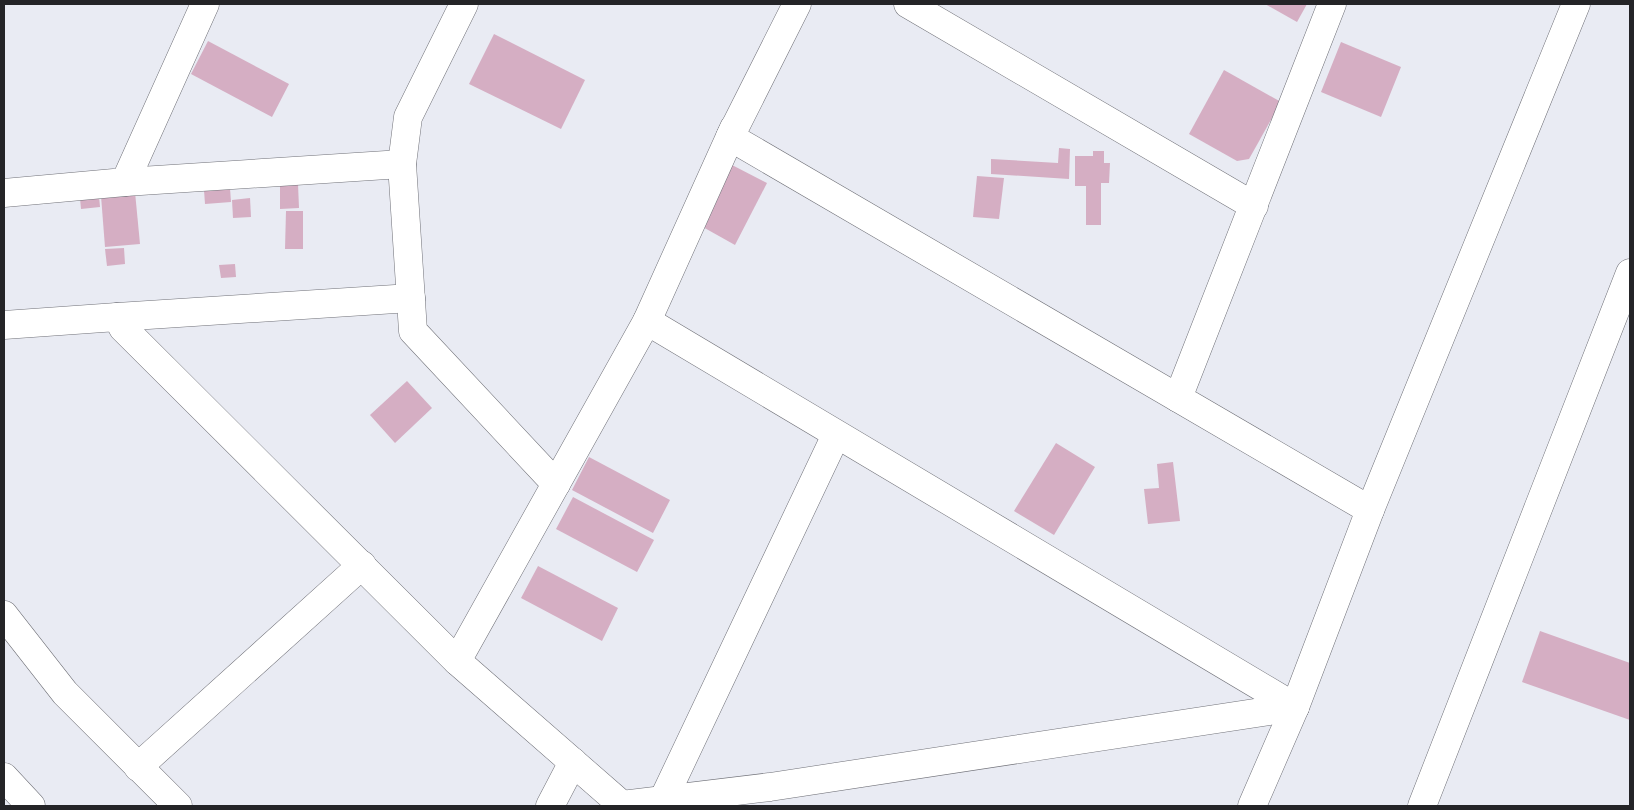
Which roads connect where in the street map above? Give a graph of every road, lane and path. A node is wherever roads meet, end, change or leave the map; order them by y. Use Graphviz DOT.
graph roads {
  1 [pos="205,4"];
  2 [pos="464,4"];
  3 [pos="797,4"];
  4 [pos="908,4"];
  5 [pos="1332,4"];
  6 [pos="1576,4"];
  7 [pos="732,132"];
  8 [pos="402,164"];
  9 [pos="124,182"];
  10 [pos="4,193"];
  11 [pos="1254,206"];
  12 [pos="1630,273"];
  13 [pos="411,298"];
  14 [pos="118,317"];
  15 [pos="647,321"];
  16 [pos="4,325"];
  17 [pos="1178,398"];
  18 [pos="836,434"];
  19 [pos="556,484"];
  20 [pos="1370,510"];
  21 [pos="362,565"];
  22 [pos="4,615"];
  23 [pos="457,661"];
  24 [pos="1295,707"];
  25 [pos="573,762"];
  26 [pos="138,767"];
  27 [pos="4,777"];
  28 [pos="662,800"];
  29 [pos="31,806"];
  30 [pos="178,806"];
  31 [pos="550,806"];
  32 [pos="1252,806"];
  33 [pos="1422,806"];
  1 -- 9 [label="main road"];
  2 -- 8 [label="main road"];
  3 -- 7 [label="main road"];
  4 -- 11 [label="main road"];
  5 -- 11 [label="main road"];
  6 -- 20 [label="main road"];
  7 -- 15 [label="main road"];
  7 -- 17 [label="main road"];
  8 -- 9 [label="main road"];
  8 -- 13 [label="main road"];
  9 -- 10 [label="main road"];
  11 -- 17 [label="main road"];
  12 -- 33 [label="main road"];
  13 -- 14 [label="main road"];
  13 -- 19 [label="main road"];
  14 -- 16 [label="main road"];
  14 -- 21 [label="main road"];
  15 -- 18 [label="main road"];
  15 -- 19 [label="main road"];
  17 -- 20 [label="main road"];
  18 -- 24 [label="main road"];
  18 -- 28 [label="main road"];
  19 -- 23 [label="main road"];
  20 -- 24 [label="main road"];
  21 -- 23 [label="main road"];
  21 -- 26 [label="main road"];
  22 -- 26 [label="main road"];
  23 -- 25 [label="main road"];
  24 -- 28 [label="main road"];
  24 -- 32 [label="main road"];
  25 -- 28 [label="main road"];
  25 -- 31 [label="main road"];
  26 -- 30 [label="main road"];
  27 -- 29 [label="main road"];
}
